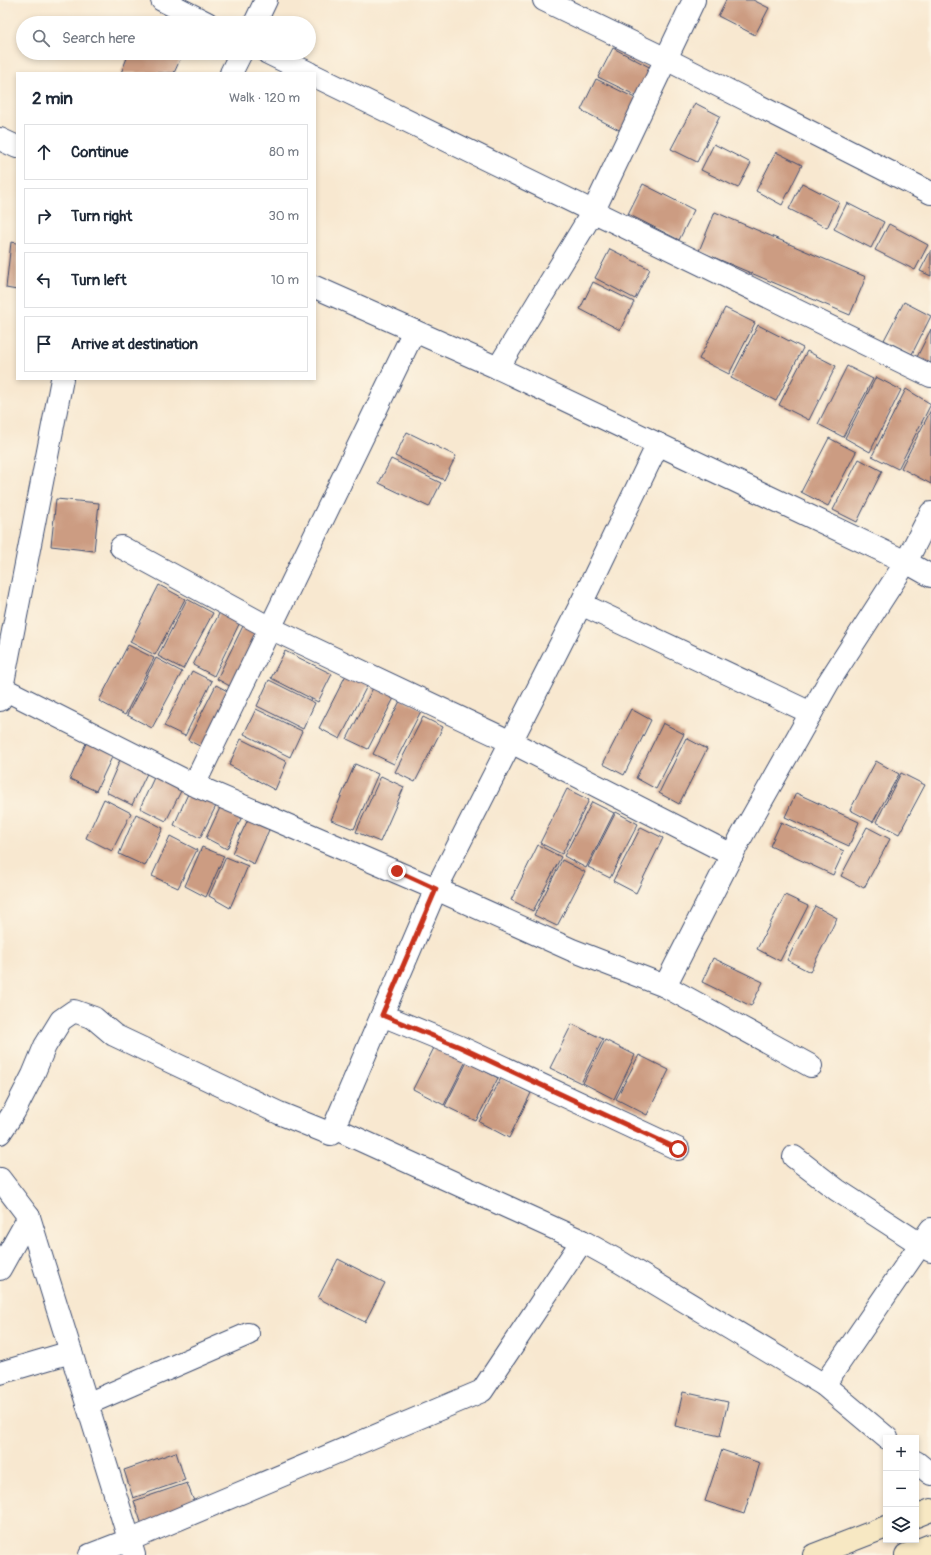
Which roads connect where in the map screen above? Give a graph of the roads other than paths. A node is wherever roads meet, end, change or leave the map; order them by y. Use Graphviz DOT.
graph roads {
  1 [pos="162,0"];
  2 [pos="266,0"];
  3 [pos="544,0"];
  4 [pos="694,0"];
  5 [pos="194,16"];
  6 [pos="258,16"];
  7 [pos="666,59"];
  8 [pos="237,60"];
  9 [pos="282,60"];
  10 [pos="232,72"];
  11 [pos="307,72"];
  12 [pos="316,76"];
  13 [pos="0,139"];
  14 [pos="16,147"];
  15 [pos="931,192"];
  16 [pos="594,210"];
  17 [pos="316,287"];
  18 [pos="414,331"];
  19 [pos="498,368"];
  20 [pos="931,376"];
  21 [pos="62,380"];
  22 [pos="658,444"];
  23 [pos="931,513"];
  24 [pos="121,547"];
  25 [pos="906,562"];
  26 [pos="931,576"];
  27 [pos="581,604"];
  28 [pos="270,628"];
  29 [pos="1,692"];
  30 [pos="811,713"];
  31 [pos="511,742"];
  32 [pos="194,785"];
  33 [pos="732,855"];
  34 [pos="436,889"];
  35 [pos="665,986"];
  36 [pos="382,1015"];
  37 [pos="811,1066"];
  38 [pos="334,1128"];
  39 [pos="0,1132"];
  40 [pos="678,1149"];
  41 [pos="794,1157"];
  42 [pos="0,1179"];
  43 [pos="29,1217"];
  44 [pos="582,1241"];
  45 [pos="928,1241"];
  46 [pos="0,1269"];
  47 [pos="248,1334"];
  48 [pos="71,1352"];
  49 [pos="0,1372"];
  50 [pos="824,1385"];
  51 [pos="87,1404"];
  52 [pos="883,1435"];
  53 [pos="919,1464"];
  54 [pos="931,1474"];
  55 [pos="931,1510"];
  56 [pos="919,1515"];
  57 [pos="883,1528"];
  58 [pos="931,1545"];
  59 [pos="132,1548"];
  60 [pos="90,1555"];
  61 [pos="814,1555"];
  62 [pos="906,1555"];
  1 -- 5 [label="street"];
  2 -- 6 [label="street"];
  3 -- 7 [label="street"];
  4 -- 7 [label="street"];
  7 -- 15 [label="street"];
  7 -- 16 [label="street"];
  8 -- 10 [label="street"];
  9 -- 11 [label="street"];
  12 -- 16 [label="street"];
  13 -- 14 [label="street"];
  16 -- 19 [label="street"];
  16 -- 20 [label="street"];
  17 -- 18 [label="street"];
  18 -- 19 [label="street"];
  18 -- 28 [label="street"];
  19 -- 22 [label="street"];
  21 -- 29 [label="street"];
  22 -- 25 [label="street"];
  22 -- 27 [label="street"];
  23 -- 25 [label="street"];
  24 -- 28 [label="street"];
  25 -- 26 [label="street"];
  25 -- 30 [label="street"];
  27 -- 30 [label="street"];
  27 -- 31 [label="street"];
  28 -- 31 [label="street"];
  28 -- 32 [label="street"];
  29 -- 32 [label="street"];
  30 -- 33 [label="street"];
  31 -- 33 [label="street"];
  31 -- 34 [label="street"];
  32 -- 34 [label="street"];
  33 -- 35 [label="street"];
  34 -- 35 [label="street"];
  34 -- 36 [label="street"];
  35 -- 37 [label="street"];
  36 -- 38 [label="street"];
  36 -- 40 [label="street"];
  38 -- 39 [label="street"];
  38 -- 44 [label="street"];
  41 -- 45 [label="street"];
  42 -- 43 [label="street"];
  43 -- 46 [label="street"];
  43 -- 48 [label="street"];
  44 -- 50 [label="street"];
  44 -- 59 [label="street"];
  45 -- 50 [label="street"];
  47 -- 51 [label="street"];
  48 -- 49 [label="street"];
  48 -- 51 [label="street"];
  50 -- 52 [label="street"];
  51 -- 59 [label="street"];
  53 -- 54 [label="street"];
  55 -- 56 [label="main road"];
  57 -- 61 [label="main road"];
  58 -- 62 [label="main road"];
  59 -- 60 [label="street"];
}
